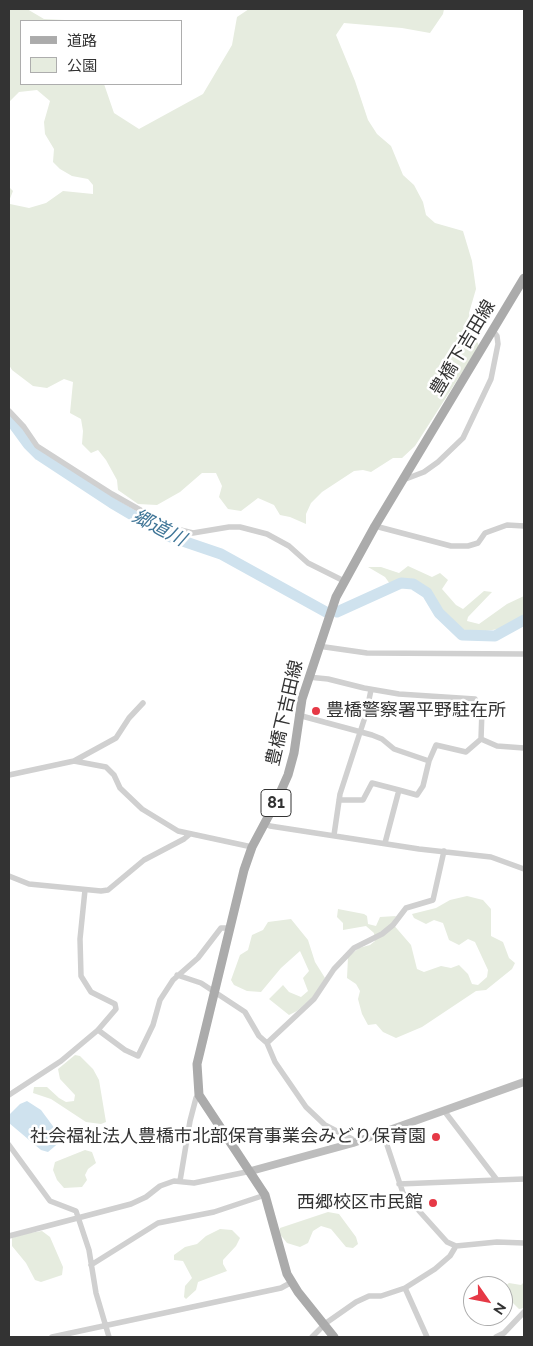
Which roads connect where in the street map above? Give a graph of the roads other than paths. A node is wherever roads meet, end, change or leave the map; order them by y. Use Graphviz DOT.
graph roads {
  1 [pos="524,278"];
  2 [pos="493,331"];
  3 [pos="9,411"];
  4 [pos="403,480"];
  5 [pos="375,526"];
  6 [pos="524,526"];
  7 [pos="344,581"];
  8 [pos="318,646"];
  9 [pos="524,654"];
  10 [pos="308,677"];
  11 [pos="371,690"];
  12 [pos="143,703"];
  13 [pos="298,715"];
  14 [pos="360,731"];
  15 [pos="481,739"];
  16 [pos="524,748"];
  17 [pos="74,761"];
  18 [pos="429,761"];
  19 [pos="9,775"];
  20 [pos="400,790"];
  21 [pos="339,800"];
  22 [pos="265,824"];
  23 [pos="190,834"];
  24 [pos="334,835"];
  25 [pos="385,843"];
  26 [pos="252,847"];
  27 [pos="444,851"];
  28 [pos="524,869"];
  29 [pos="9,876"];
  30 [pos="85,890"];
  31 [pos="230,928"];
  32 [pos="177,974"];
  33 [pos="214,991"];
  34 [pos="98,1030"];
  35 [pos="267,1044"];
  36 [pos="524,1082"];
  37 [pos="9,1095"];
  38 [pos="199,1095"];
  39 [pos="445,1112"];
  40 [pos="383,1133"];
  41 [pos="353,1143"];
  42 [pos="9,1145"];
  43 [pos="251,1172"];
  44 [pos="524,1179"];
  45 [pos="497,1180"];
  46 [pos="180,1181"];
  47 [pos="399,1184"];
  48 [pos="265,1194"];
  49 [pos="79,1218"];
  50 [pos="9,1236"];
  51 [pos="524,1243"];
  52 [pos="456,1246"];
  53 [pos="91,1265"];
  54 [pos="292,1282"];
  55 [pos="405,1288"];
  56 [pos="524,1312"];
  57 [pos="106,1325"];
  58 [pos="324,1326"];
  59 [pos="52,1337"];
  60 [pos="109,1337"];
  61 [pos="312,1337"];
  62 [pos="334,1337"];
  63 [pos="427,1337"];
  64 [pos="496,1337"];
  1 -- 2 [label="main road, 豊橋下吉田線 / 81"];
  2 -- 4 [label="main road, 豊橋下吉田線 / 81"];
  2 -- 4 [label="street"];
  3 -- 7 [label="street"];
  4 -- 5 [label="main road, 豊橋下吉田線 / 81"];
  5 -- 6 [label="street"];
  5 -- 7 [label="main road, 豊橋下吉田線 / 81"];
  7 -- 8 [label="main road, 豊橋下吉田線 / 81"];
  8 -- 9 [label="street"];
  8 -- 10 [label="main road, 豊橋下吉田線 / 81"];
  10 -- 11 [label="street"];
  10 -- 13 [label="main road, 豊橋下吉田線 / 81"];
  11 -- 14 [label="street"];
  11 -- 15 [label="street"];
  12 -- 17 [label="street"];
  13 -- 14 [label="street"];
  13 -- 22 [label="main road, 豊橋下吉田線 / 81"];
  14 -- 18 [label="street"];
  14 -- 21 [label="street"];
  15 -- 16 [label="street"];
  15 -- 18 [label="street"];
  17 -- 19 [label="street"];
  17 -- 23 [label="street"];
  18 -- 20 [label="street"];
  20 -- 21 [label="street"];
  20 -- 25 [label="street"];
  21 -- 24 [label="street"];
  22 -- 24 [label="street"];
  22 -- 26 [label="main road, 豊橋下吉田線 / 81"];
  23 -- 26 [label="street"];
  23 -- 30 [label="street"];
  24 -- 25 [label="street"];
  25 -- 27 [label="street"];
  26 -- 31 [label="main road, 豊橋下吉田線 / 81"];
  27 -- 28 [label="street"];
  27 -- 35 [label="street"];
  29 -- 30 [label="street"];
  30 -- 34 [label="street"];
  31 -- 32 [label="street"];
  31 -- 33 [label="main road, 豊橋下吉田線 / 81"];
  32 -- 33 [label="street"];
  32 -- 34 [label="street"];
  33 -- 35 [label="street"];
  33 -- 38 [label="main road, 豊橋下吉田線 / 81"];
  34 -- 37 [label="street"];
  35 -- 41 [label="street"];
  36 -- 39 [label="street"];
  38 -- 43 [label="main road, 豊橋下吉田線 / 81"];
  38 -- 46 [label="street"];
  39 -- 40 [label="street"];
  39 -- 45 [label="street"];
  40 -- 41 [label="street"];
  40 -- 47 [label="street"];
  41 -- 43 [label="street"];
  42 -- 49 [label="street"];
  43 -- 46 [label="street"];
  43 -- 48 [label="main road, 豊橋下吉田線 / 81"];
  44 -- 45 [label="street"];
  45 -- 47 [label="street"];
  46 -- 49 [label="street"];
  47 -- 52 [label="street"];
  48 -- 53 [label="street"];
  48 -- 54 [label="main road, 豊橋下吉田線 / 81"];
  49 -- 50 [label="street"];
  49 -- 53 [label="street"];
  51 -- 52 [label="street"];
  52 -- 55 [label="street"];
  53 -- 57 [label="street"];
  54 -- 57 [label="street"];
  54 -- 58 [label="main road, 豊橋下吉田線 / 81"];
  55 -- 58 [label="street"];
  55 -- 63 [label="street"];
  56 -- 64 [label="street"];
  57 -- 59 [label="street"];
  57 -- 60 [label="street"];
  58 -- 61 [label="street"];
  58 -- 62 [label="main road, 豊橋下吉田線 / 81"];
}
